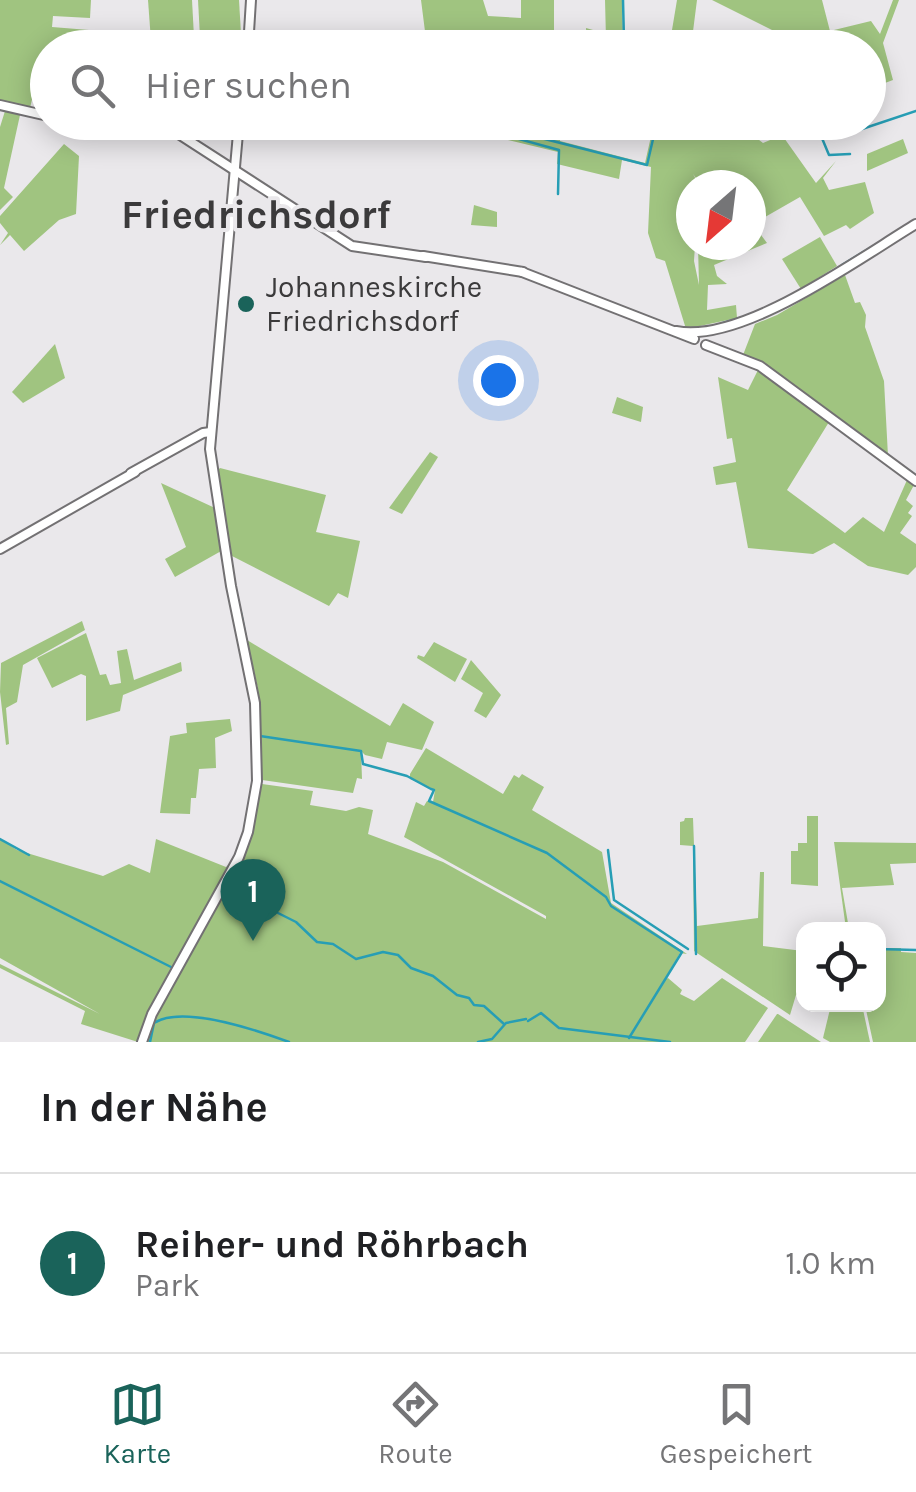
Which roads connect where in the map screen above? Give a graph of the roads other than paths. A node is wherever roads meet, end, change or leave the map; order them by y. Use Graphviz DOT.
graph roads {
  1 [pos="251,0"];
  2 [pos="248,30"];
  3 [pos="0,106"];
  4 [pos="30,112"];
  5 [pos="188,140"];
  6 [pos="238,140"];
  7 [pos="235,171"];
  8 [pos="916,224"];
  9 [pos="695,336"];
  10 [pos="708,338"];
  11 [pos="211,432"];
  12 [pos="916,481"];
  13 [pos="4,546"];
  14 [pos="142,1042"];
  1 -- 2 [label="main road"];
  3 -- 4 [label="main road"];
  5 -- 7 [label="main road"];
  6 -- 7 [label="main road"];
  7 -- 9 [label="main road"];
  7 -- 11 [label="main road"];
  8 -- 10 [label="main road"];
  9 -- 10 [label="main road"];
  9 -- 10 [label="main road"];
  10 -- 12 [label="main road"];
  11 -- 13 [label="main road"];
  11 -- 14 [label="main road"];
}
